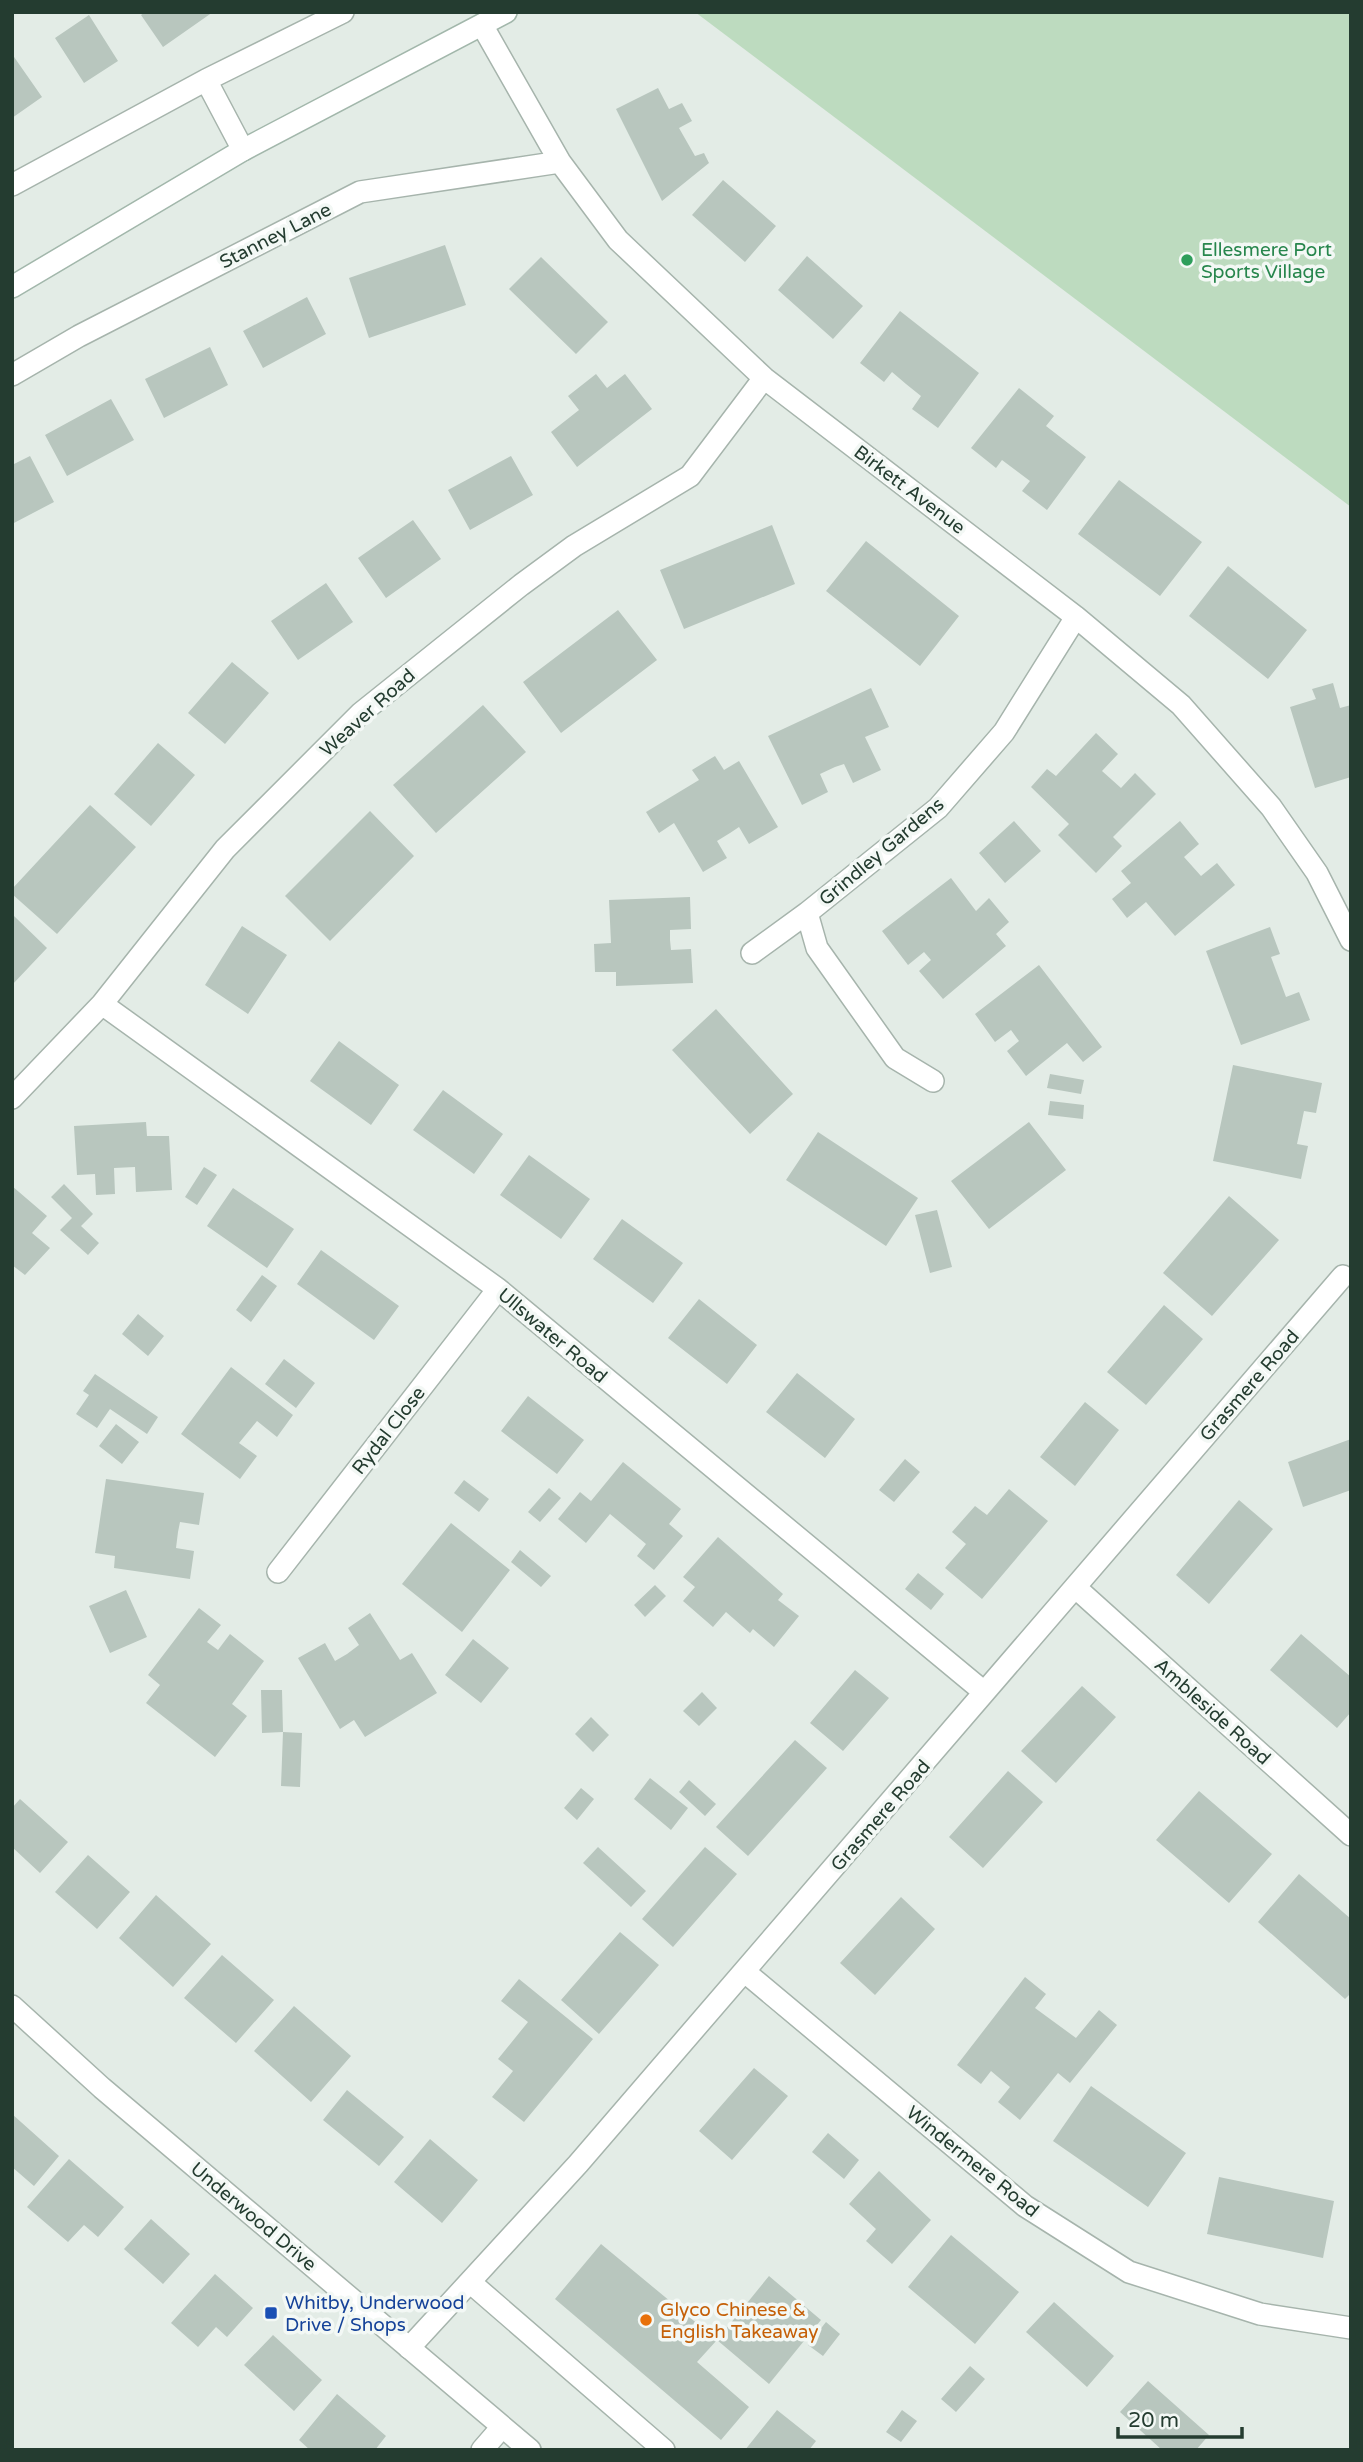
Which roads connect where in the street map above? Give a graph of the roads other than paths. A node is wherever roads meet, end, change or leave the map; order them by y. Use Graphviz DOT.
graph roads {
  1 [pos="343,12"];
  2 [pos="506,12"];
  3 [pos="482,25"];
  4 [pos="206,80"];
  5 [pos="243,150"];
  6 [pos="560,162"];
  7 [pos="12,185"];
  8 [pos="12,287"];
  9 [pos="12,375"];
  10 [pos="764,378"];
  11 [pos="1076,617"];
  12 [pos="807,913"];
  13 [pos="1351,940"];
  14 [pos="752,953"];
  15 [pos="102,1004"];
  16 [pos="933,1081"];
  17 [pos="12,1098"];
  18 [pos="1348,1273"];
  19 [pos="498,1289"];
  20 [pos="278,1572"];
  21 [pos="1075,1587"];
  22 [pos="984,1692"];
  23 [pos="1351,1835"];
  24 [pos="745,1972"];
  25 [pos="12,2006"];
  26 [pos="471,2283"];
  27 [pos="1351,2328"];
  28 [pos="409,2348"];
  29 [pos="502,2427"];
  30 [pos="482,2450"];
  31 [pos="530,2450"];
  32 [pos="664,2450"];
  1 -- 4 [label="street"];
  2 -- 3 [label="street"];
  3 -- 5 [label="street"];
  3 -- 6 [label="street, Birkett Avenue"];
  4 -- 5 [label="street"];
  4 -- 7 [label="street"];
  5 -- 8 [label="street"];
  6 -- 9 [label="street, Stanney Lane"];
  6 -- 10 [label="street, Birkett Avenue"];
  10 -- 11 [label="street, Birkett Avenue"];
  10 -- 15 [label="street, Weaver Road"];
  11 -- 12 [label="street, Grindley Gardens"];
  11 -- 13 [label="street, Birkett Avenue"];
  12 -- 14 [label="street, Grindley Gardens"];
  12 -- 16 [label="street, Grindley Gardens"];
  15 -- 17 [label="street, Weaver Road"];
  15 -- 19 [label="street, Ullswater Road"];
  18 -- 21 [label="street, Grasmere Road"];
  19 -- 20 [label="street, Rydal Close"];
  19 -- 22 [label="street, Ullswater Road"];
  21 -- 22 [label="street, Grasmere Road"];
  21 -- 23 [label="street, Ambleside Road"];
  22 -- 24 [label="street, Grasmere Road"];
  24 -- 26 [label="street, Grasmere Road"];
  24 -- 27 [label="street, Windermere Road"];
  25 -- 28 [label="street, Underwood Drive"];
  26 -- 28 [label="street, Grasmere Road"];
  26 -- 32 [label="street"];
  28 -- 29 [label="street, Underwood Drive"];
  29 -- 30 [label="street"];
  29 -- 31 [label="street, Underwood Drive"];
}
